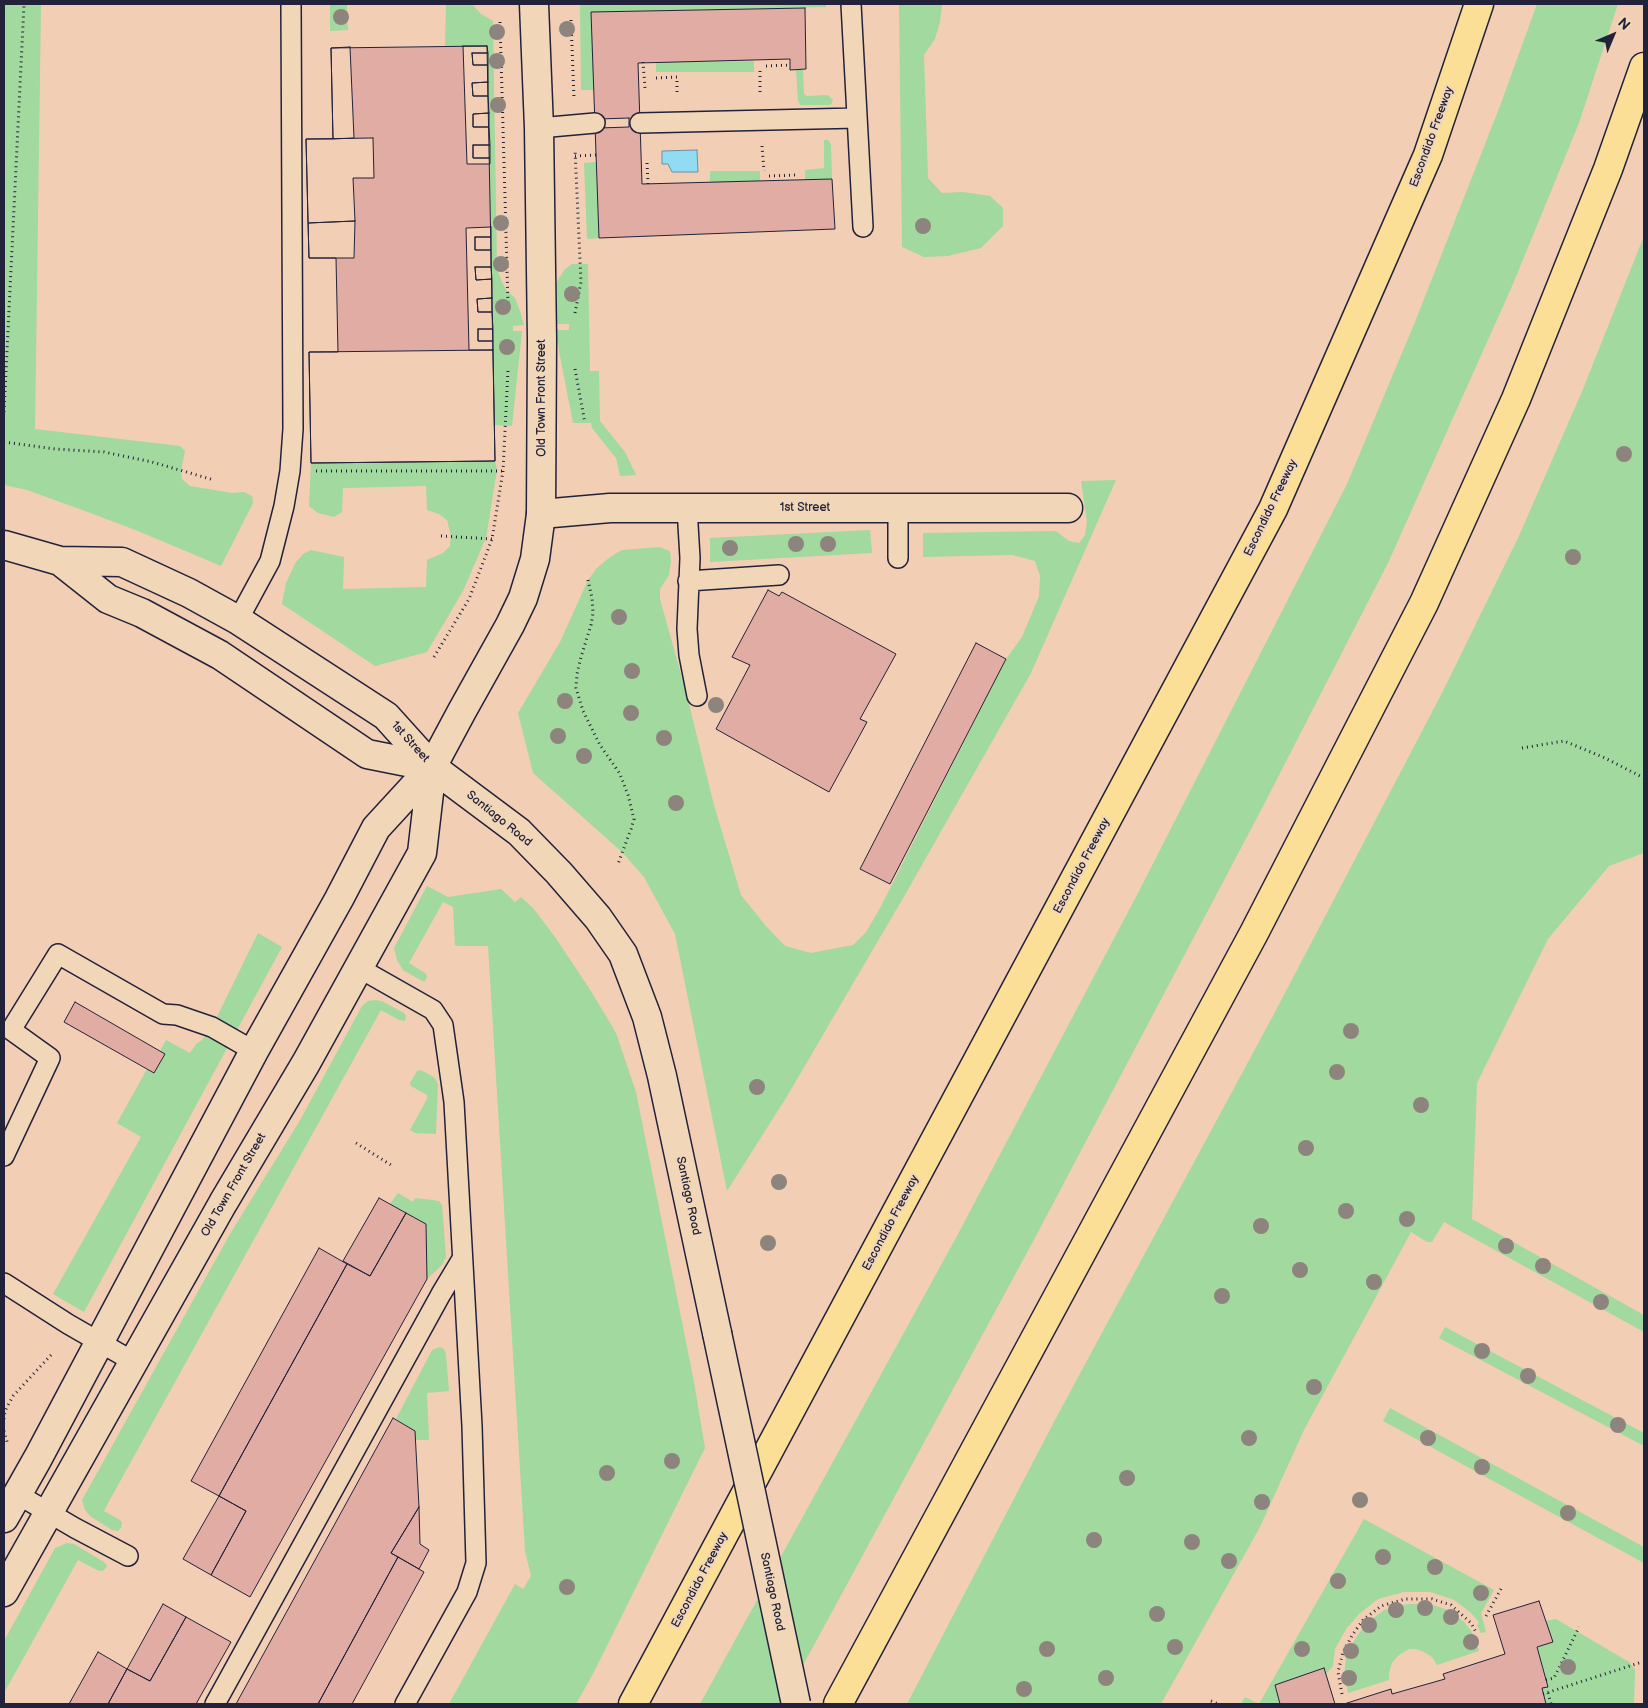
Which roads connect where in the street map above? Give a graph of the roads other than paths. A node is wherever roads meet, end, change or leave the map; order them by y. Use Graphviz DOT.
graph roads {
  1 [pos="291,4"];
  2 [pos="534,4"];
  3 [pos="851,4"];
  4 [pos="1479,4"];
  5 [pos="1644,67"];
  6 [pos="858,118"];
  7 [pos="640,123"];
  8 [pos="595,124"];
  9 [pos="539,128"];
  10 [pos="863,227"];
  11 [pos="687,508"];
  12 [pos="898,508"];
  13 [pos="1068,508"];
  14 [pos="541,514"];
  15 [pos="4,545"];
  16 [pos="898,558"];
  17 [pos="60,561"];
  18 [pos="779,575"];
  19 [pos="688,581"];
  20 [pos="238,620"];
  21 [pos="697,696"];
  22 [pos="432,767"];
  23 [pos="359,968"];
  24 [pos="254,1051"];
  25 [pos="4,1156"];
  26 [pos="462,1259"];
  27 [pos="4,1284"];
  28 [pos="99,1342"];
  29 [pos="134,1362"];
  30 [pos="17,1494"];
  31 [pos="49,1513"];
  32 [pos="4,1518"];
  33 [pos="128,1556"];
  34 [pos="4,1592"];
  35 [pos="215,1704"];
  36 [pos="405,1704"];
  37 [pos="633,1704"];
  38 [pos="796,1704"];
  39 [pos="838,1704"];
  1 -- 20 [label="lane"];
  2 -- 9 [label="main road, Old Town Front Street"];
  3 -- 6 [label="lane"];
  4 -- 37 [label="highway, Escondido Freeway"];
  5 -- 39 [label="highway"];
  6 -- 7 [label="lane"];
  6 -- 10 [label="lane"];
  8 -- 9 [label="lane"];
  9 -- 14 [label="main road, Old Town Front Street"];
  11 -- 12 [label="main road, 1st Street"];
  11 -- 14 [label="main road, 1st Street"];
  11 -- 19 [label="lane"];
  12 -- 13 [label="main road, 1st Street"];
  12 -- 16 [label="lane"];
  14 -- 22 [label="main road, Old Town Front Street"];
  15 -- 17 [label="main road, 1st Street"];
  17 -- 20 [label="main road, 1st Street"];
  17 -- 22 [label="main road, 1st Street"];
  18 -- 19 [label="lane"];
  19 -- 21 [label="lane"];
  20 -- 22 [label="main road, 1st Street"];
  22 -- 23 [label="main road, Old Town Front Street"];
  22 -- 24 [label="main road, Old Town Front Street"];
  22 -- 38 [label="main road, Santiago Road, bridge"];
  23 -- 26 [label="lane"];
  23 -- 29 [label="main road, Old Town Front Street"];
  24 -- 25 [label="lane"];
  24 -- 28 [label="main road, Old Town Front Street"];
  26 -- 35 [label="lane"];
  26 -- 36 [label="lane"];
  27 -- 28 [label="lane"];
  28 -- 29 [label="lane"];
  28 -- 30 [label="main road, Old Town Front Street"];
  29 -- 31 [label="main road, Old Town Front Street"];
  30 -- 31 [label="lane"];
  30 -- 32 [label="main road, Old Town Front Street"];
  31 -- 33 [label="lane"];
  31 -- 34 [label="main road, Old Town Front Street"];
}
